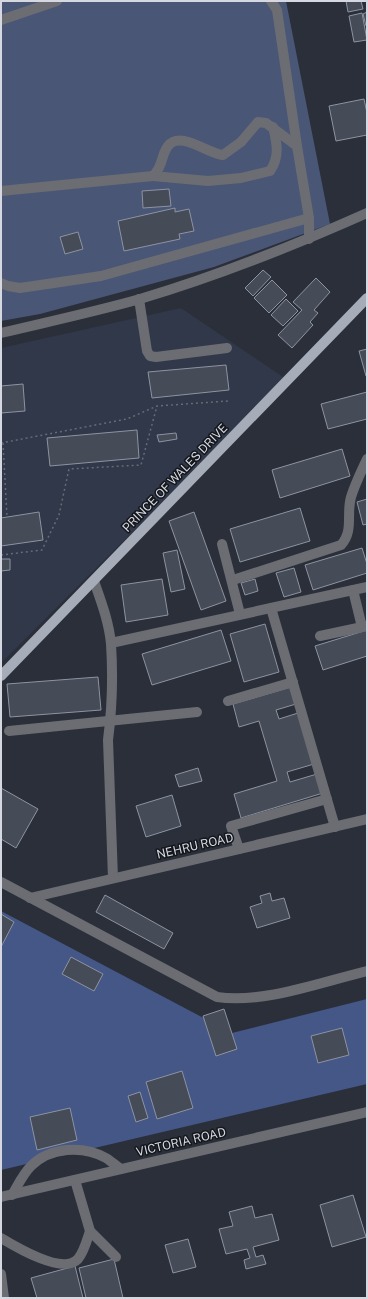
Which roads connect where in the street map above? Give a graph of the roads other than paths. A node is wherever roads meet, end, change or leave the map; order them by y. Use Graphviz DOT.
graph roads {
  1 [pos="57,1"];
  2 [pos="271,1"];
  3 [pos="1,20"];
  4 [pos="273,127"];
  5 [pos="297,146"];
  6 [pos="153,176"];
  7 [pos="1,191"];
  8 [pos="367,213"];
  9 [pos="309,218"];
  10 [pos="309,239"];
  11 [pos="1,283"];
  12 [pos="367,298"];
  13 [pos="139,299"];
  14 [pos="1,333"];
  15 [pos="227,348"];
  16 [pos="367,459"];
  17 [pos="222,544"];
  18 [pos="233,580"];
  19 [pos="94,581"];
  20 [pos="367,587"];
  21 [pos="353,590"];
  22 [pos="271,608"];
  23 [pos="240,614"];
  24 [pos="364,626"];
  25 [pos="320,636"];
  26 [pos="111,643"];
  27 [pos="1,676"];
  28 [pos="293,682"];
  29 [pos="228,701"];
  30 [pos="197,712"];
  31 [pos="110,720"];
  32 [pos="10,731"];
  33 [pos="327,799"];
  34 [pos="367,819"];
  35 [pos="335,827"];
  36 [pos="239,849"];
  37 [pos="113,878"];
  38 [pos="1,882"];
  39 [pos="30,898"];
  40 [pos="367,971"];
  41 [pos="367,1112"];
  42 [pos="121,1170"];
  43 [pos="75,1180"];
  44 [pos="12,1195"];
  45 [pos="1,1197"];
  46 [pos="90,1231"];
  47 [pos="1,1239"];
  48 [pos="116,1257"];
  49 [pos="1,1274"];
  50 [pos="4,1298"];
  1 -- 3 [label="street"];
  2 -- 5 [label="street"];
  4 -- 5 [label="street"];
  4 -- 6 [label="street"];
  4 -- 6 [label="street"];
  5 -- 9 [label="street"];
  6 -- 7 [label="street"];
  8 -- 10 [label="street"];
  9 -- 10 [label="street"];
  9 -- 11 [label="street"];
  10 -- 13 [label="street"];
  12 -- 19 [label="main road, PRINCE OF WALES DRIVE"];
  13 -- 14 [label="street"];
  13 -- 15 [label="street"];
  16 -- 18 [label="street"];
  17 -- 18 [label="street"];
  18 -- 23 [label="street"];
  19 -- 26 [label="street"];
  19 -- 27 [label="main road, PRINCE OF WALES DRIVE"];
  20 -- 21 [label="street"];
  21 -- 22 [label="street"];
  21 -- 24 [label="street"];
  22 -- 23 [label="street"];
  22 -- 28 [label="street"];
  23 -- 26 [label="street"];
  24 -- 25 [label="street"];
  26 -- 31 [label="street"];
  28 -- 29 [label="street"];
  28 -- 33 [label="street"];
  30 -- 31 [label="street"];
  31 -- 32 [label="street"];
  31 -- 37 [label="street"];
  33 -- 35 [label="street"];
  33 -- 36 [label="street"];
  34 -- 35 [label="street, NEHRU ROAD"];
  35 -- 36 [label="street, NEHRU ROAD"];
  36 -- 37 [label="street, NEHRU ROAD"];
  37 -- 39 [label="street, NEHRU ROAD"];
  38 -- 39 [label="street"];
  39 -- 40 [label="street"];
  41 -- 42 [label="street, VICTORIA ROAD"];
  42 -- 43 [label="street, VICTORIA ROAD"];
  42 -- 44 [label="street"];
  43 -- 44 [label="street, VICTORIA ROAD"];
  43 -- 46 [label="street"];
  44 -- 45 [label="street, VICTORIA ROAD"];
  46 -- 47 [label="street"];
  46 -- 48 [label="street"];
  49 -- 50 [label="street"];
}
